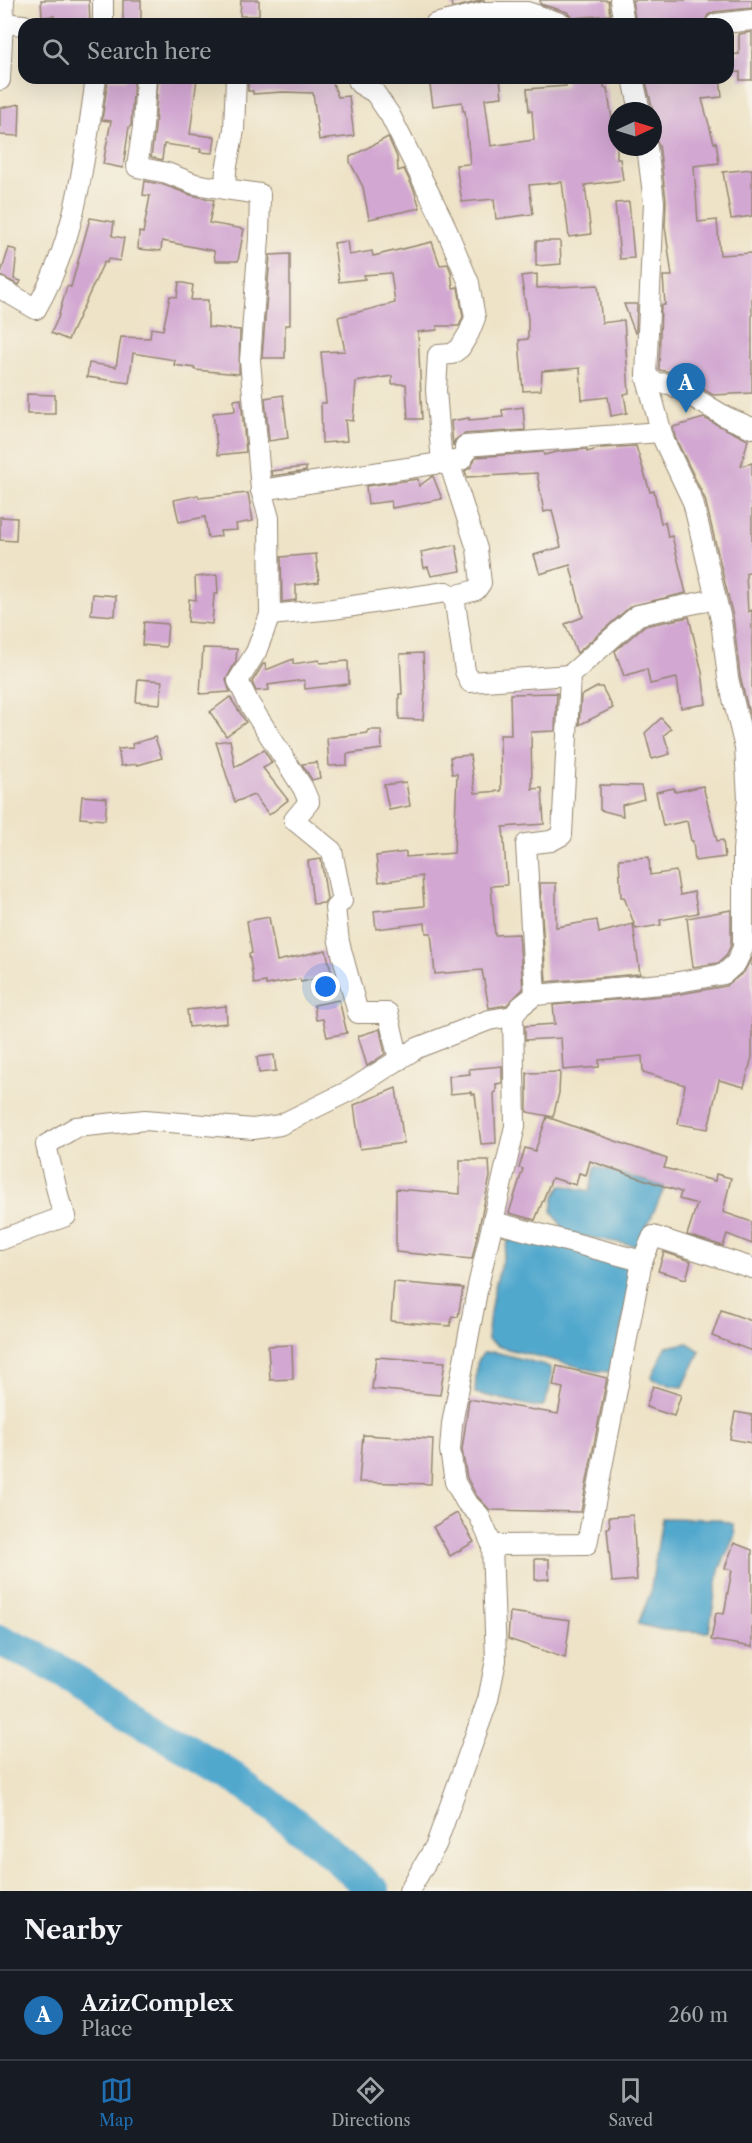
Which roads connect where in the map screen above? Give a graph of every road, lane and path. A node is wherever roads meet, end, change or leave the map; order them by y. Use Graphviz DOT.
graph roads {
  1 [pos="4,0"];
  2 [pos="103,0"];
  3 [pos="620,0"];
  4 [pos="103,18"];
  5 [pos="460,18"];
  6 [pos="545,18"];
  7 [pos="623,18"];
  8 [pos="752,20"];
  9 [pos="734,22"];
  10 [pos="1,23"];
  11 [pos="18,24"];
  12 [pos="0,80"];
  13 [pos="95,84"];
  14 [pos="146,84"];
  15 [pos="236,84"];
  16 [pos="360,84"];
  17 [pos="634,84"];
  18 [pos="638,102"];
  19 [pos="647,156"];
  20 [pos="225,189"];
  21 [pos="0,288"];
  22 [pos="646,376"];
  23 [pos="752,428"];
  24 [pos="661,432"];
  25 [pos="446,463"];
  26 [pos="261,490"];
  27 [pos="454,596"];
  28 [pos="716,599"];
  29 [pos="270,615"];
  30 [pos="570,675"];
  31 [pos="746,726"];
  32 [pos="747,849"];
  33 [pos="535,996"];
  34 [pos="513,1016"];
  35 [pos="399,1060"];
  36 [pos="494,1222"];
  37 [pos="0,1240"];
  38 [pos="642,1261"];
  39 [pos="752,1268"];
  40 [pos="492,1545"];
  41 [pos="409,1891"];
  1 -- 10 [label="street"];
  2 -- 4 [label="street"];
  3 -- 7 [label="street"];
  5 -- 6 [label="street"];
  8 -- 9 [label="street"];
  10 -- 11 [label="street"];
  10 -- 12 [label="street"];
  13 -- 21 [label="street"];
  14 -- 20 [label="street"];
  15 -- 20 [label="street"];
  16 -- 25 [label="street"];
  17 -- 18 [label="street"];
  19 -- 22 [label="street"];
  20 -- 26 [label="street"];
  22 -- 23 [label="street"];
  22 -- 24 [label="street"];
  24 -- 25 [label="street"];
  24 -- 28 [label="street"];
  25 -- 26 [label="street"];
  25 -- 27 [label="street"];
  26 -- 29 [label="street"];
  27 -- 29 [label="street"];
  27 -- 30 [label="street"];
  28 -- 30 [label="street"];
  28 -- 31 [label="street"];
  29 -- 35 [label="street"];
  30 -- 33 [label="street"];
  31 -- 32 [label="street"];
  32 -- 33 [label="street"];
  33 -- 34 [label="street"];
  34 -- 35 [label="street"];
  34 -- 36 [label="street"];
  35 -- 37 [label="street"];
  36 -- 38 [label="street"];
  36 -- 40 [label="street"];
  38 -- 39 [label="street"];
  38 -- 40 [label="street"];
  40 -- 41 [label="street"];
}
